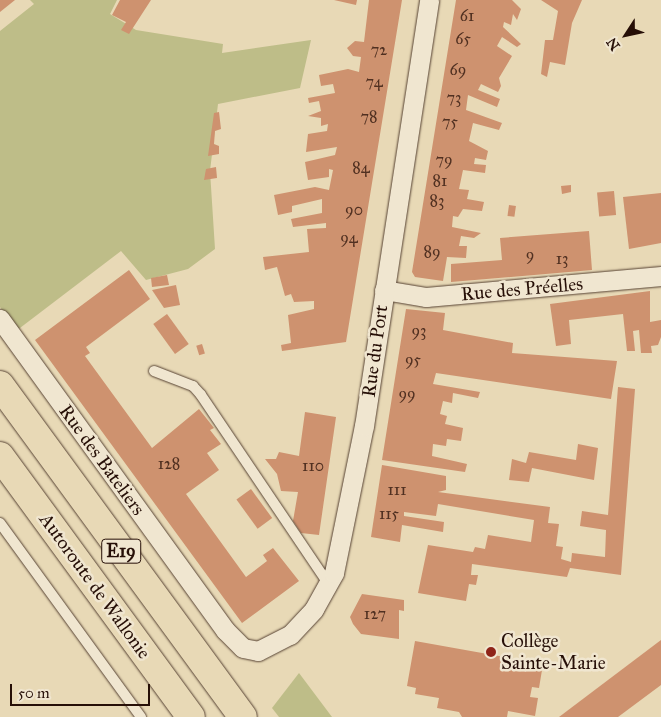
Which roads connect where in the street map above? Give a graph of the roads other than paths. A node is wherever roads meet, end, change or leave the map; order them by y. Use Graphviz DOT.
graph roads {
  1 [pos="429,0"];
  2 [pos="661,276"];
  3 [pos="384,290"];
  4 [pos="0,318"];
  5 [pos="154,371"];
  6 [pos="0,385"];
  7 [pos="0,456"];
  8 [pos="0,523"];
  9 [pos="328,585"];
  10 [pos="243,648"];
  11 [pos="141,717"];
  12 [pos="191,717"];
  13 [pos="243,717"];
  1 -- 3 [label="street, Rue du Port"];
  2 -- 3 [label="street, Rue des Préelles"];
  3 -- 9 [label="street, Rue du Port"];
  4 -- 10 [label="street, Rue des Bateliers"];
  5 -- 9 [label="lane"];
  6 -- 13 [label="highway, E19"];
  7 -- 12 [label="highway, Autoroute de Wallonie / E19"];
  8 -- 11 [label="lane"];
  9 -- 10 [label="street, Rue du Port"];
}
